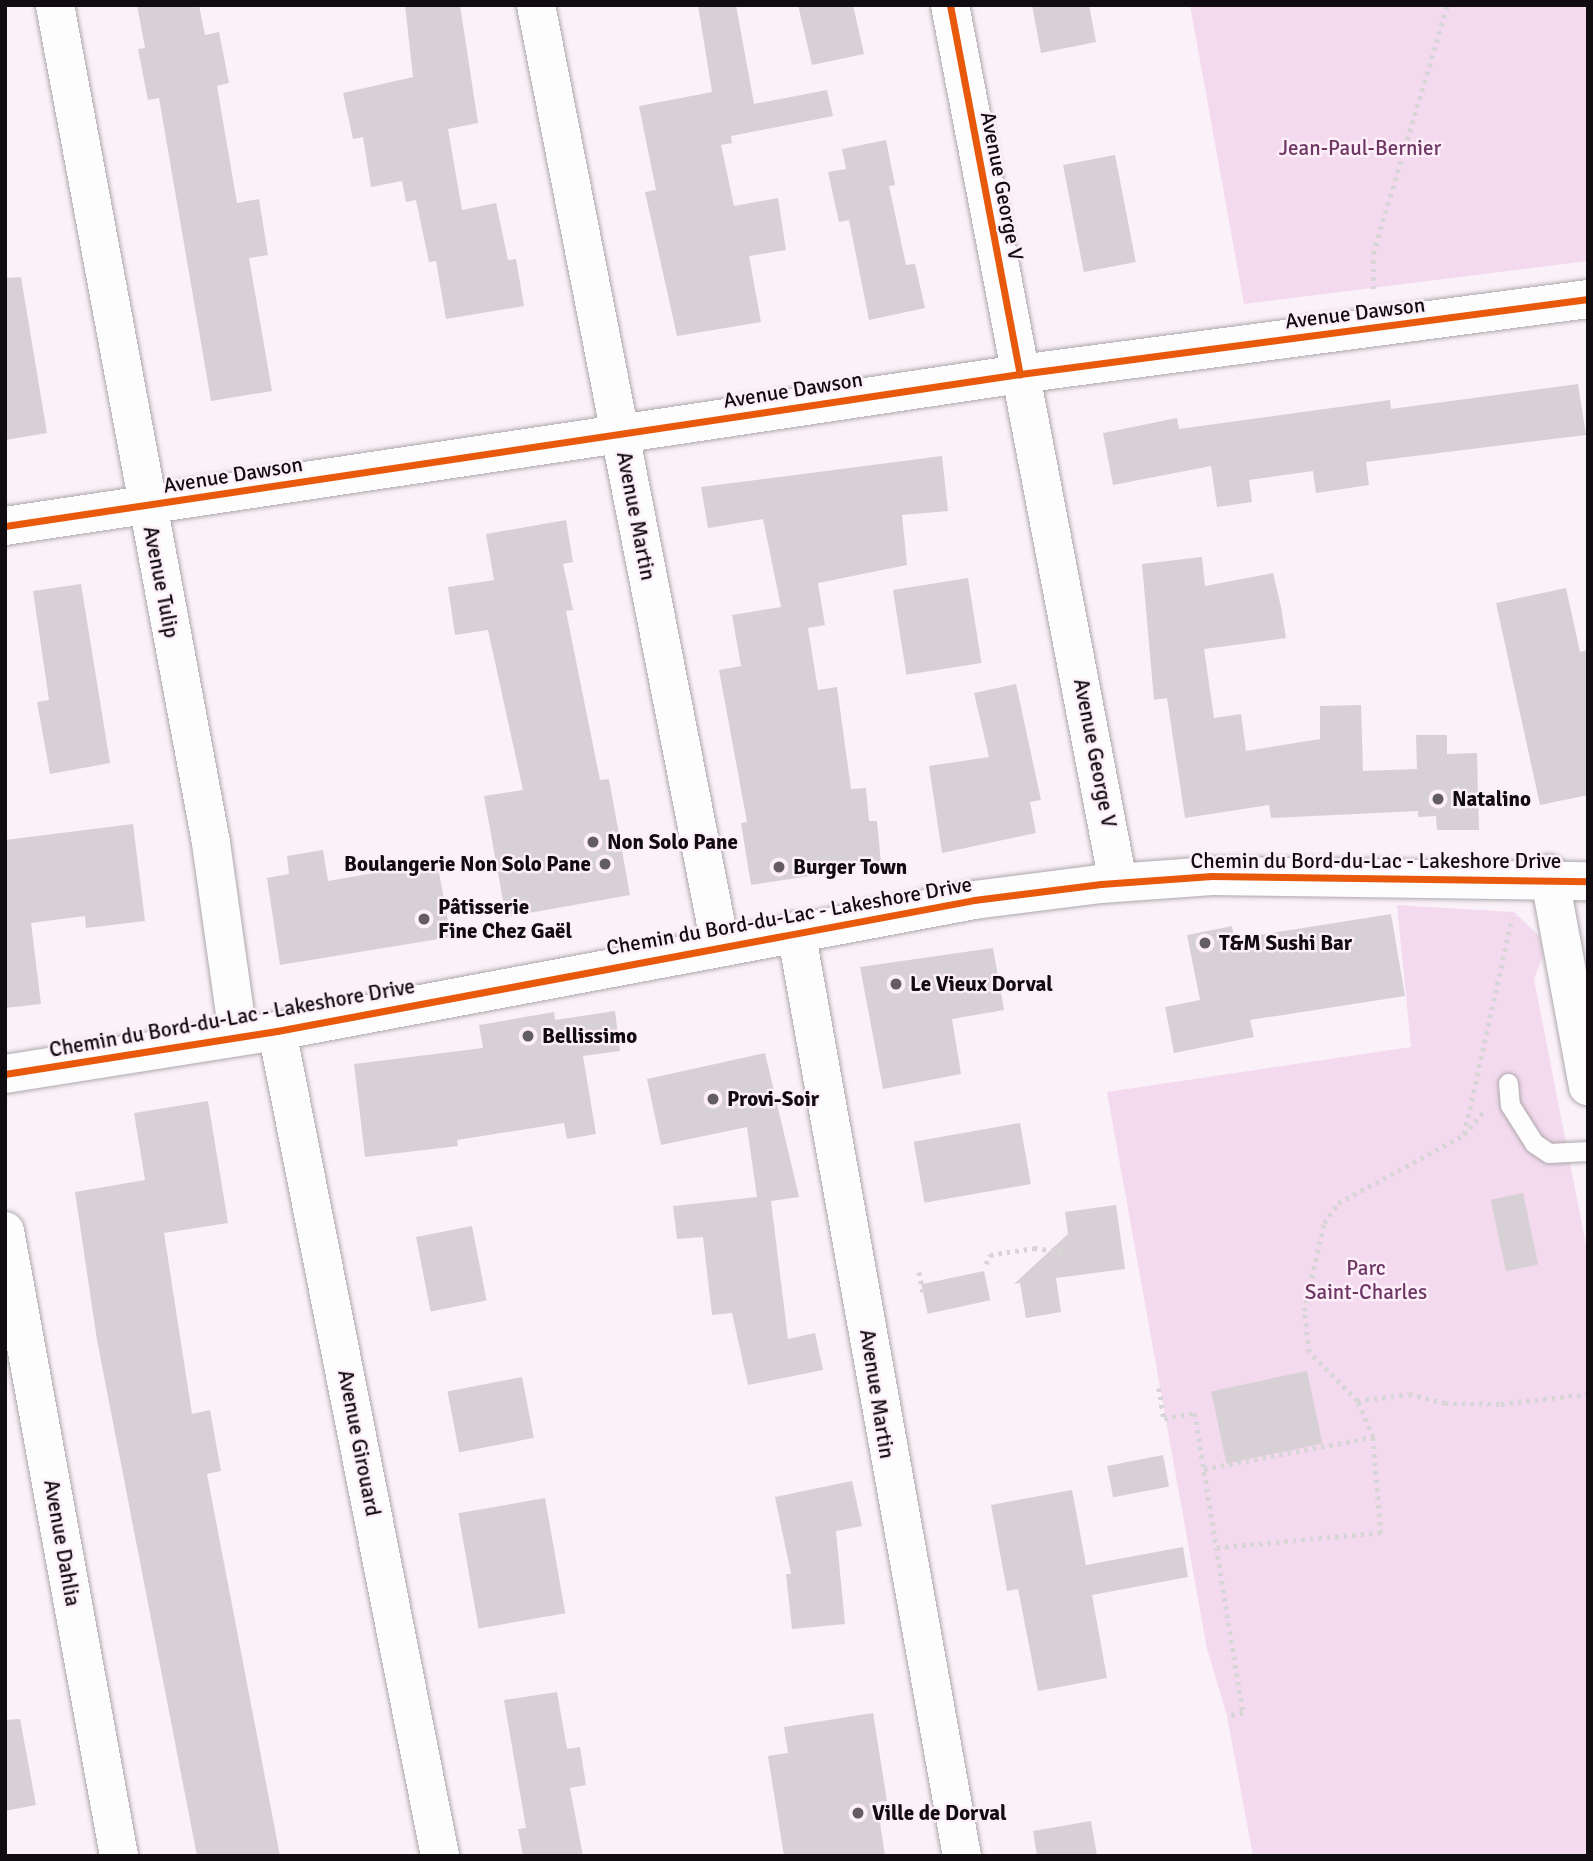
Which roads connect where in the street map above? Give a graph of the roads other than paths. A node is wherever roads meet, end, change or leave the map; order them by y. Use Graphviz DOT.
graph roads {
  1 [pos="55,5"];
  2 [pos="536,5"];
  3 [pos="950,5"];
  4 [pos="1588,299"];
  5 [pos="1020,374"];
  6 [pos="620,434"];
  7 [pos="146,506"];
  8 [pos="5,526"];
  9 [pos="1563,878"];
  10 [pos="1118,882"];
  11 [pos="796,931"];
  12 [pos="720,945"];
  13 [pos="277,1031"];
  14 [pos="238,1036"];
  15 [pos="5,1074"];
  16 [pos="1508,1083"];
  17 [pos="1588,1086"];
  18 [pos="1588,1150"];
  19 [pos="5,1231"];
  20 [pos="119,1856"];
  21 [pos="440,1856"];
  22 [pos="962,1856"];
  1 -- 7 [label="street, Avenue Tulip"];
  2 -- 6 [label="street, Avenue Martin"];
  3 -- 5 [label="street, Avenue George V"];
  4 -- 5 [label="street, Avenue Dawson"];
  5 -- 6 [label="street, Avenue Dawson"];
  5 -- 10 [label="street, Avenue George V"];
  6 -- 7 [label="street, Avenue Dawson"];
  6 -- 12 [label="street, Avenue Martin"];
  7 -- 8 [label="street, Avenue Dawson"];
  7 -- 14 [label="street, Avenue Tulip"];
  9 -- 10 [label="street, Chemin du Bord-du-Lac - Lakeshore Drive"];
  9 -- 17 [label="street"];
  10 -- 11 [label="street, Chemin du Bord-du-Lac - Lakeshore Drive"];
  11 -- 12 [label="street, Chemin du Bord-du-Lac - Lakeshore Drive"];
  11 -- 22 [label="street, Avenue Martin"];
  12 -- 13 [label="street, Chemin du Bord-du-Lac - Lakeshore Drive"];
  13 -- 14 [label="street, Chemin du Bord-du-Lac - Lakeshore Drive"];
  13 -- 21 [label="street, Avenue Girouard"];
  14 -- 15 [label="street, Chemin du Bord-du-Lac - Lakeshore Drive"];
  16 -- 18 [label="lane"];
  19 -- 20 [label="street, Avenue Dahlia"];
}
